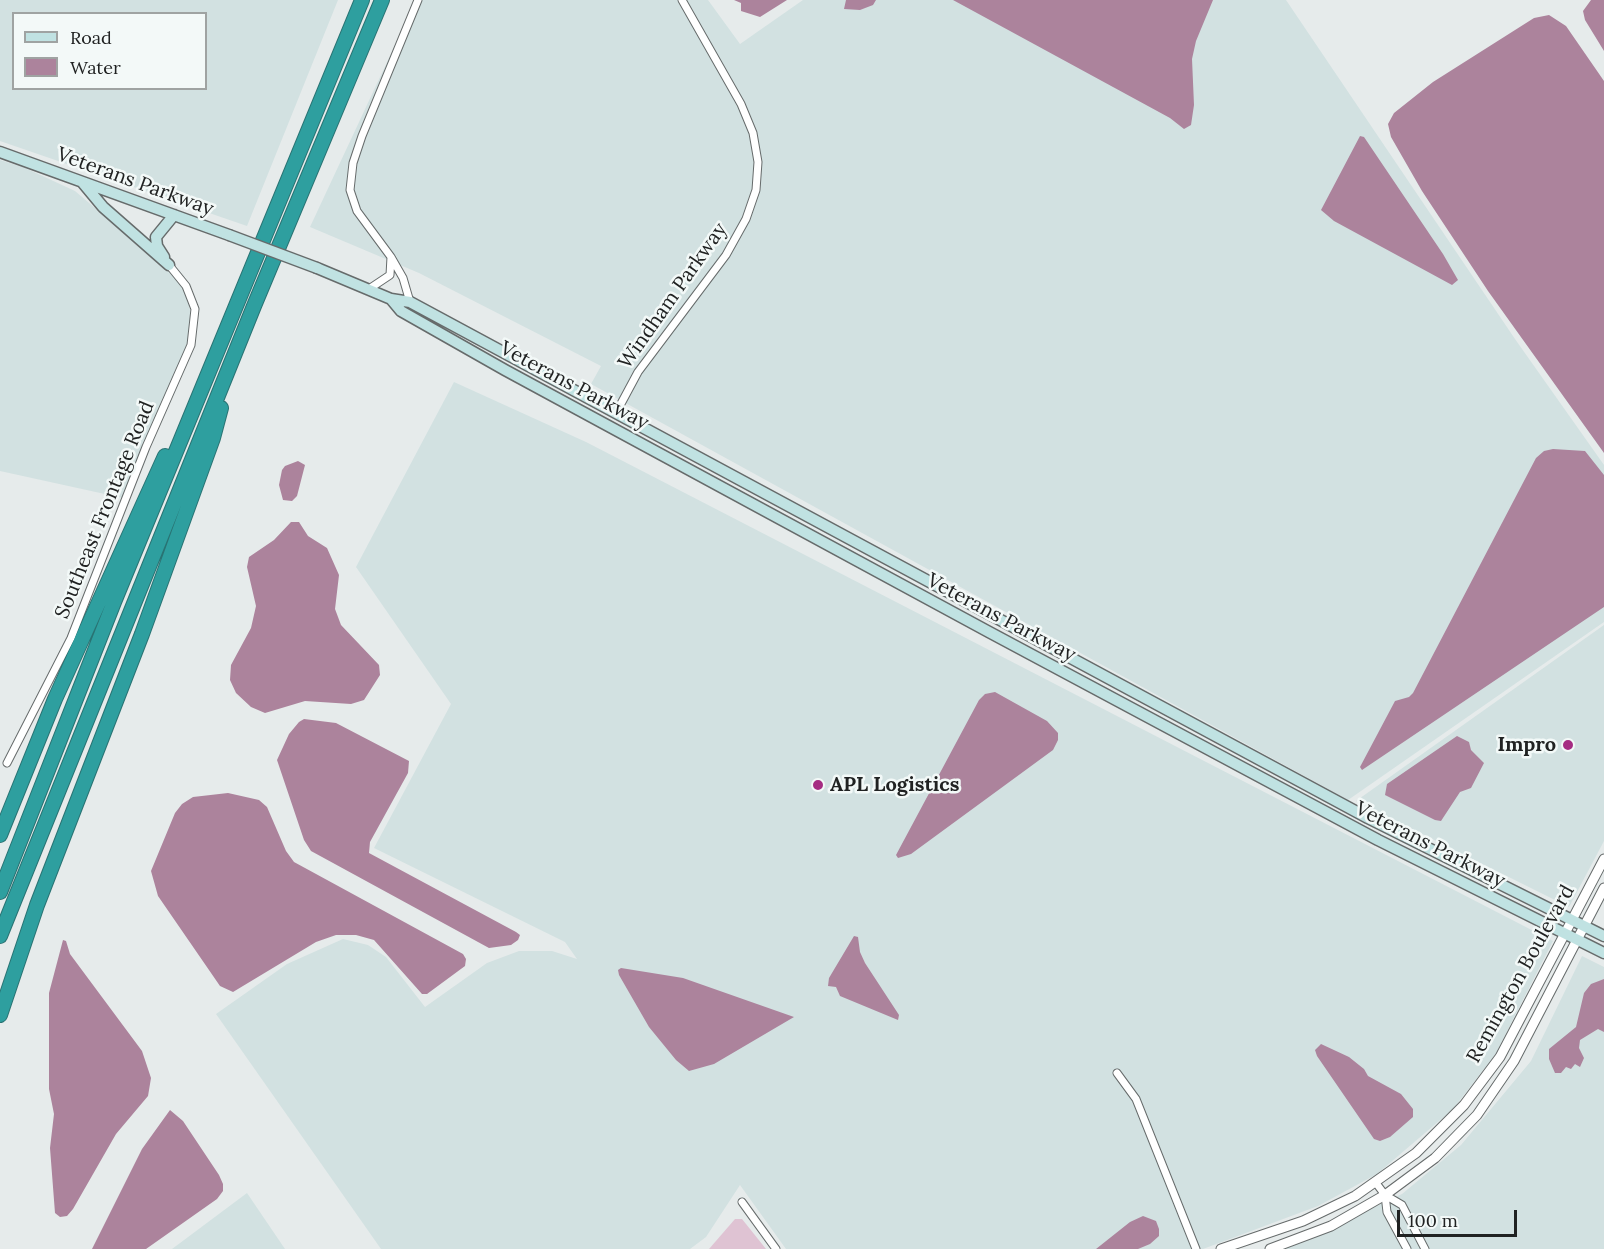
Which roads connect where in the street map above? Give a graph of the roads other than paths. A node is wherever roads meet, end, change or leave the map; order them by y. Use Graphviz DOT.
graph roads {
  1 [pos="362,0"];
  2 [pos="382,0"];
  3 [pos="418,0"];
  4 [pos="682,0"];
  5 [pos="0,152"];
  6 [pos="82,183"];
  7 [pos="174,215"];
  8 [pos="391,257"];
  9 [pos="170,265"];
  10 [pos="369,290"];
  11 [pos="391,298"];
  12 [pos="410,302"];
  13 [pos="216,352"];
  14 [pos="234,357"];
  15 [pos="616,412"];
  16 [pos="7,763"];
  17 [pos="0,835"];
  18 [pos="1604,859"];
  19 [pos="1604,888"];
  20 [pos="0,892"];
  21 [pos="1572,920"];
  22 [pos="1584,926"];
  23 [pos="1566,933"];
  24 [pos="0,936"];
  25 [pos="1604,936"];
  26 [pos="1577,939"];
  27 [pos="1604,953"];
  28 [pos="0,1015"];
  29 [pos="1117,1073"];
  30 [pos="1376,1183"];
  31 [pos="1385,1196"];
  32 [pos="742,1202"];
  33 [pos="776,1249"];
  34 [pos="1196,1249"];
  35 [pos="1221,1249"];
  36 [pos="1270,1249"];
  37 [pos="1407,1249"];
  38 [pos="1425,1249"];
  1 -- 13 [label="highway"];
  2 -- 14 [label="highway"];
  3 -- 8 [label="street"];
  4 -- 15 [label="street, Windham Parkway"];
  5 -- 6 [label="main road, Veterans Parkway"];
  6 -- 7 [label="main road, Veterans Parkway"];
  6 -- 9 [label="main road"];
  7 -- 9 [label="main road"];
  7 -- 10 [label="main road, Veterans Parkway, bridge"];
  8 -- 10 [label="street"];
  8 -- 12 [label="street"];
  9 -- 16 [label="street, Southeast Frontage Road"];
  10 -- 11 [label="main road, Veterans Parkway"];
  11 -- 12 [label="main road, Veterans Parkway"];
  11 -- 23 [label="main road, Veterans Parkway"];
  12 -- 15 [label="main road, Veterans Parkway"];
  13 -- 17 [label="highway"];
  13 -- 20 [label="highway"];
  14 -- 24 [label="highway"];
  14 -- 28 [label="highway"];
  15 -- 21 [label="main road, Veterans Parkway"];
  18 -- 21 [label="street, Remington Boulevard"];
  19 -- 22 [label="street, Remington Boulevard"];
  21 -- 22 [label="main road, Veterans Parkway"];
  21 -- 23 [label="street, Remington Boulevard"];
  22 -- 25 [label="main road, Veterans Parkway"];
  22 -- 26 [label="street, Remington Boulevard"];
  23 -- 26 [label="main road, Veterans Parkway"];
  23 -- 30 [label="street, Remington Boulevard"];
  26 -- 27 [label="main road, Veterans Parkway"];
  26 -- 31 [label="street, Remington Boulevard"];
  29 -- 34 [label="street"];
  30 -- 31 [label="street"];
  30 -- 35 [label="street, Remington Boulevard"];
  31 -- 36 [label="street, Remington Boulevard"];
  31 -- 37 [label="street"];
  31 -- 38 [label="street"];
  32 -- 33 [label="street"];
}
